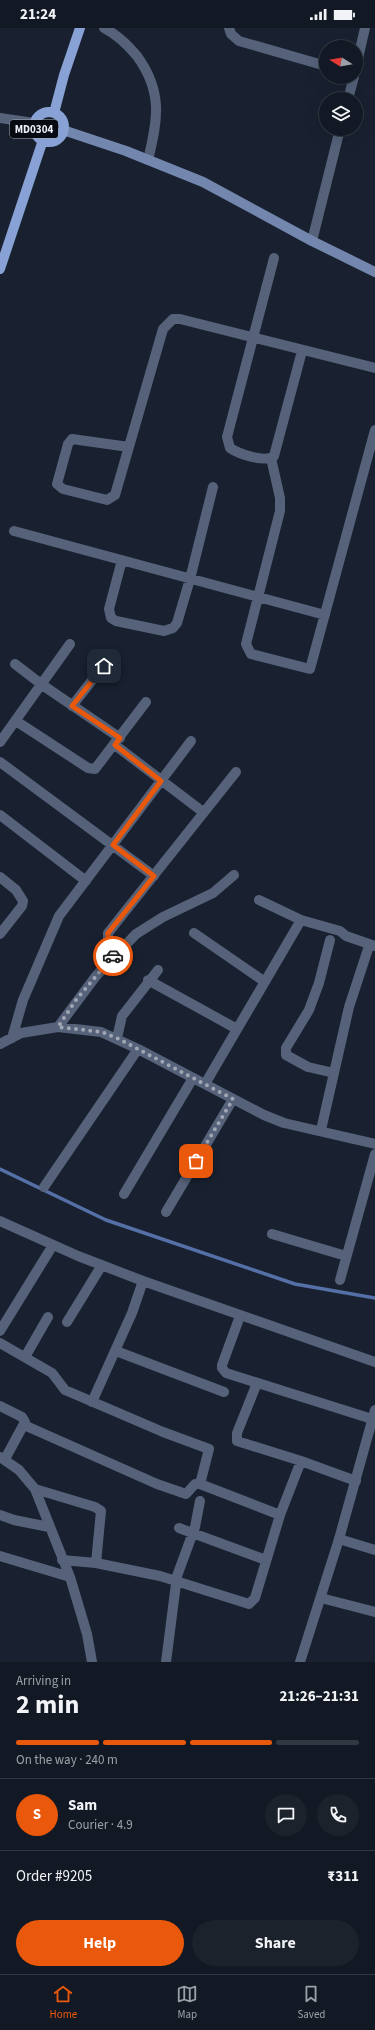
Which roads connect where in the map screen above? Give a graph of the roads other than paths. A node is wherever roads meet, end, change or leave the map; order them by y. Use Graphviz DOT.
graph roads {
  1 [pos="80,28"];
  2 [pos="104,28"];
  3 [pos="229,28"];
  4 [pos="365,28"];
  5 [pos="362,40"];
  6 [pos="319,64"];
  7 [pos="54,113"];
  8 [pos="0,118"];
  9 [pos="34,124"];
  10 [pos="63,130"];
  11 [pos="338,136"];
  12 [pos="43,140"];
  13 [pos="148,160"];
  14 [pos="312,241"];
  15 [pos="274,258"];
  16 [pos="0,269"];
  17 [pos="375,272"];
  18 [pos="252,338"];
  19 [pos="302,351"];
  20 [pos="375,368"];
  21 [pos="375,430"];
  22 [pos="129,448"];
  23 [pos="270,458"];
  24 [pos="213,486"];
  25 [pos="14,531"];
  26 [pos="122,560"];
  27 [pos="190,579"];
  28 [pos="258,597"];
  29 [pos="325,615"];
  30 [pos="70,644"];
  31 [pos="15,664"];
  32 [pos="104,666"];
  33 [pos="41,684"];
  34 [pos="146,702"];
  35 [pos="72,706"];
  36 [pos="16,721"];
  37 [pos="191,741"];
  38 [pos="0,742"];
  39 [pos="117,742"];
  40 [pos="0,762"];
  41 [pos="236,772"];
  42 [pos="161,781"];
  43 [pos="203,812"];
  44 [pos="0,815"];
  45 [pos="113,845"];
  46 [pos="234,875"];
  47 [pos="154,876"];
  48 [pos="0,877"];
  49 [pos="86,881"];
  50 [pos="259,900"];
  51 [pos="301,920"];
  52 [pos="194,933"];
  53 [pos="0,934"];
  54 [pos="330,940"];
  55 [pos="372,948"];
  56 [pos="118,951"];
  57 [pos="158,970"];
  58 [pos="148,980"];
  59 [pos="265,982"];
  60 [pos="58,1027"];
  61 [pos="237,1030"];
  62 [pos="12,1038"];
  63 [pos="117,1038"];
  64 [pos="0,1044"];
  65 [pos="138,1048"];
  66 [pos="334,1073"];
  67 [pos="193,1078"];
  68 [pos="205,1084"];
  69 [pos="233,1099"];
  70 [pos="321,1130"];
  71 [pos="375,1144"];
  72 [pos="375,1154"];
  73 [pos="44,1187"];
  74 [pos="124,1194"];
  75 [pos="166,1212"];
  76 [pos="1,1224"];
  77 [pos="272,1234"];
  78 [pos="53,1245"];
  79 [pos="346,1256"];
  80 [pos="102,1265"];
  81 [pos="340,1280"];
  82 [pos="143,1281"];
  83 [pos="240,1316"];
  84 [pos="48,1317"];
  85 [pos="67,1322"];
  86 [pos="0,1331"];
  87 [pos="0,1343"];
  88 [pos="116,1351"];
  89 [pos="25,1357"];
  90 [pos="375,1362"];
  91 [pos="257,1383"];
  92 [pos="224,1392"];
  93 [pos="92,1402"];
  94 [pos="0,1406"];
  95 [pos="374,1415"];
  96 [pos="24,1425"];
  97 [pos="3,1458"];
  98 [pos="301,1461"];
  99 [pos="356,1480"];
  100 [pos="200,1484"];
  101 [pos="35,1489"];
  102 [pos="200,1501"];
  103 [pos="0,1514"];
  104 [pos="280,1516"];
  105 [pos="49,1527"];
  106 [pos="179,1528"];
  107 [pos="191,1533"];
  108 [pos="339,1539"];
  109 [pos="375,1550"];
  110 [pos="0,1556"];
  111 [pos="62,1560"];
  112 [pos="266,1560"];
  113 [pos="96,1563"];
  114 [pos="70,1577"];
  115 [pos="176,1581"];
  116 [pos="321,1598"];
  117 [pos="375,1612"];
  118 [pos="92,1662"];
  119 [pos="166,1662"];
  120 [pos="300,1662"];
  1 -- 7 [label="main road, MD0304"];
  2 -- 13 [label="street"];
  3 -- 6 [label="street"];
  4 -- 5 [label="street"];
  7 -- 9 [label="main road, MD0304"];
  7 -- 10 [label="main road, MD0304"];
  8 -- 9 [label="street"];
  9 -- 12 [label="main road, MD0304"];
  10 -- 12 [label="main road, MD0304"];
  10 -- 13 [label="main road"];
  11 -- 14 [label="street"];
  12 -- 16 [label="main road, MD0304"];
  13 -- 14 [label="main road"];
  14 -- 17 [label="main road"];
  15 -- 18 [label="street"];
  18 -- 19 [label="street"];
  18 -- 22 [label="street"];
  18 -- 23 [label="street"];
  19 -- 20 [label="street"];
  19 -- 23 [label="street"];
  21 -- 29 [label="street"];
  22 -- 22 [label="street"];
  23 -- 28 [label="street"];
  24 -- 27 [label="street"];
  25 -- 26 [label="street"];
  26 -- 27 [label="street"];
  26 -- 27 [label="street"];
  27 -- 28 [label="street"];
  28 -- 29 [label="street"];
  28 -- 29 [label="street"];
  30 -- 33 [label="street"];
  31 -- 33 [label="street"];
  32 -- 35 [label="street"];
  33 -- 35 [label="street"];
  33 -- 36 [label="street"];
  34 -- 39 [label="street"];
  35 -- 39 [label="street"];
  36 -- 38 [label="street"];
  36 -- 39 [label="street"];
  37 -- 42 [label="street"];
  39 -- 42 [label="street"];
  40 -- 45 [label="street"];
  41 -- 43 [label="street"];
  42 -- 43 [label="street"];
  42 -- 45 [label="street"];
  43 -- 47 [label="street"];
  44 -- 49 [label="street"];
  45 -- 47 [label="street"];
  45 -- 49 [label="street"];
  46 -- 56 [label="street"];
  47 -- 56 [label="street"];
  48 -- 53 [label="street"];
  49 -- 62 [label="street"];
  50 -- 51 [label="street"];
  51 -- 55 [label="street"];
  51 -- 59 [label="street"];
  52 -- 59 [label="street"];
  54 -- 66 [label="street"];
  55 -- 66 [label="street"];
  56 -- 60 [label="street"];
  57 -- 58 [label="street"];
  58 -- 61 [label="street"];
  58 -- 63 [label="street"];
  59 -- 61 [label="street"];
  60 -- 62 [label="street"];
  60 -- 63 [label="street"];
  61 -- 68 [label="street"];
  62 -- 64 [label="street"];
  63 -- 65 [label="street"];
  65 -- 67 [label="street"];
  65 -- 73 [label="street"];
  66 -- 70 [label="street"];
  67 -- 68 [label="street"];
  67 -- 74 [label="street"];
  68 -- 69 [label="street"];
  69 -- 70 [label="street"];
  69 -- 75 [label="street"];
  70 -- 71 [label="street"];
  72 -- 79 [label="street"];
  76 -- 78 [label="street"];
  77 -- 79 [label="street"];
  78 -- 80 [label="street"];
  78 -- 86 [label="street"];
  79 -- 81 [label="street"];
  80 -- 82 [label="street"];
  80 -- 85 [label="street"];
  82 -- 83 [label="street"];
  82 -- 88 [label="street"];
  83 -- 90 [label="street"];
  83 -- 91 [label="street"];
  84 -- 89 [label="street"];
  87 -- 89 [label="street"];
  88 -- 92 [label="street"];
  88 -- 93 [label="street"];
  89 -- 93 [label="street"];
  91 -- 95 [label="street"];
  91 -- 98 [label="street"];
  93 -- 100 [label="street"];
  94 -- 96 [label="street"];
  95 -- 99 [label="street"];
  96 -- 97 [label="street"];
  96 -- 100 [label="street"];
  97 -- 101 [label="street"];
  98 -- 99 [label="street"];
  98 -- 104 [label="street"];
  99 -- 108 [label="street"];
  100 -- 104 [label="street"];
  101 -- 105 [label="street"];
  101 -- 113 [label="street"];
  102 -- 107 [label="street"];
  103 -- 105 [label="street"];
  104 -- 112 [label="street"];
  105 -- 111 [label="street"];
  106 -- 107 [label="street"];
  107 -- 112 [label="street"];
  107 -- 115 [label="street"];
  108 -- 109 [label="street"];
  108 -- 116 [label="street"];
  110 -- 114 [label="street"];
  111 -- 113 [label="street"];
  111 -- 114 [label="street"];
  112 -- 115 [label="street"];
  113 -- 115 [label="street"];
  114 -- 118 [label="street"];
  115 -- 119 [label="street"];
  116 -- 117 [label="street"];
  116 -- 120 [label="street"];
}
